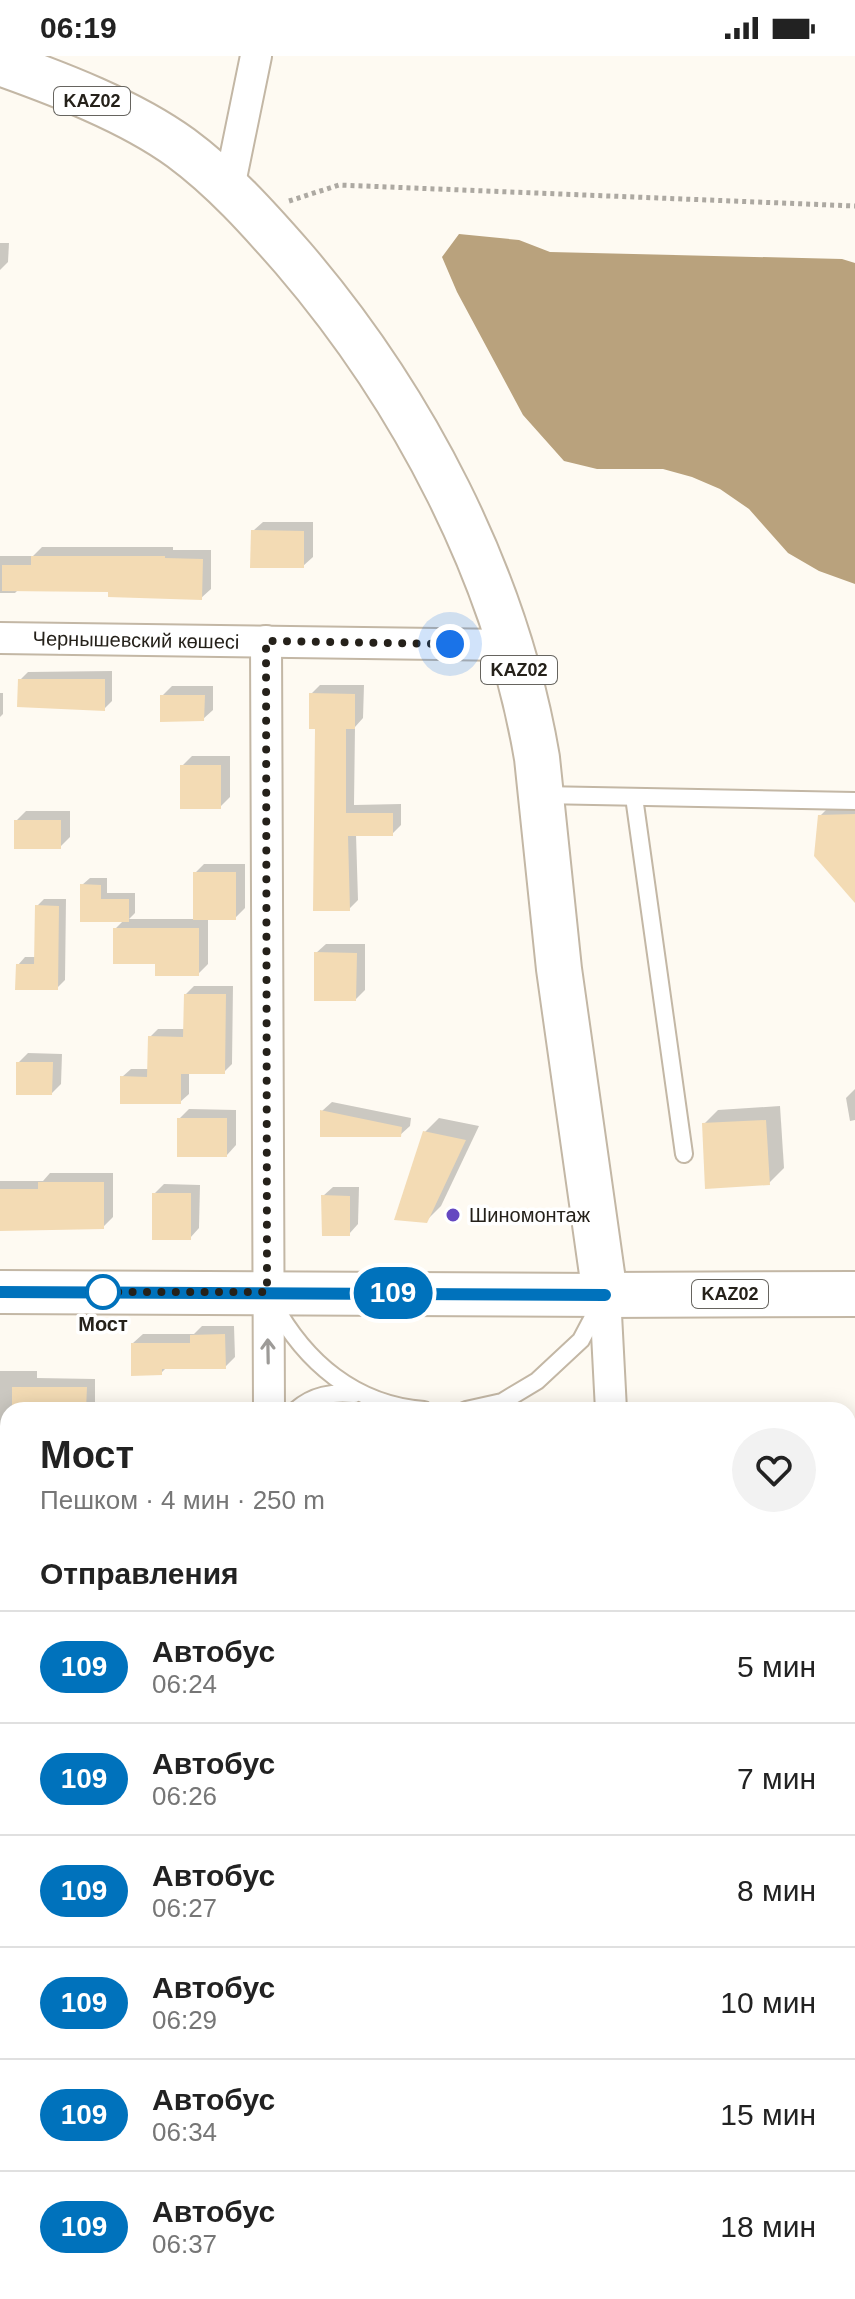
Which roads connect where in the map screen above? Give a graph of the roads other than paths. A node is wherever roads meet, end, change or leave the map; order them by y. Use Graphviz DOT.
graph roads {
  1 [pos="256,56"];
  2 [pos="0,63"];
  3 [pos="241,200"];
  4 [pos="0,638"];
  5 [pos="266,641"];
  6 [pos="512,645"];
  7 [pos="540,795"];
  8 [pos="634,797"];
  9 [pos="855,801"];
  10 [pos="684,1154"];
  11 [pos="0,1292"];
  12 [pos="267,1292"];
  13 [pos="855,1294"];
  14 [pos="605,1295"];
  15 [pos="361,1394"];
  16 [pos="269,1402"];
  17 [pos="308,1402"];
  18 [pos="384,1402"];
  19 [pos="502,1402"];
  20 [pos="611,1402"];
  1 -- 3 [label="street"];
  2 -- 3 [label="highway, KAZ02"];
  3 -- 6 [label="highway, KAZ02"];
  4 -- 5 [label="street, Чернышевский көшесі"];
  5 -- 6 [label="street, Чернышевский көшесі"];
  5 -- 12 [label="street"];
  6 -- 7 [label="highway, KAZ02"];
  7 -- 8 [label="lane"];
  7 -- 14 [label="highway, KAZ02"];
  8 -- 9 [label="lane"];
  8 -- 10 [label="lane"];
  11 -- 12 [label="main road"];
  12 -- 14 [label="main road"];
  12 -- 15 [label="lane"];
  16 -- 12 [label="street, one-way"];
  13 -- 14 [label="highway, KAZ02"];
  14 -- 19 [label="lane"];
  14 -- 20 [label="street"];
  15 -- 17 [label="lane"];
  15 -- 18 [label="lane"];
}
